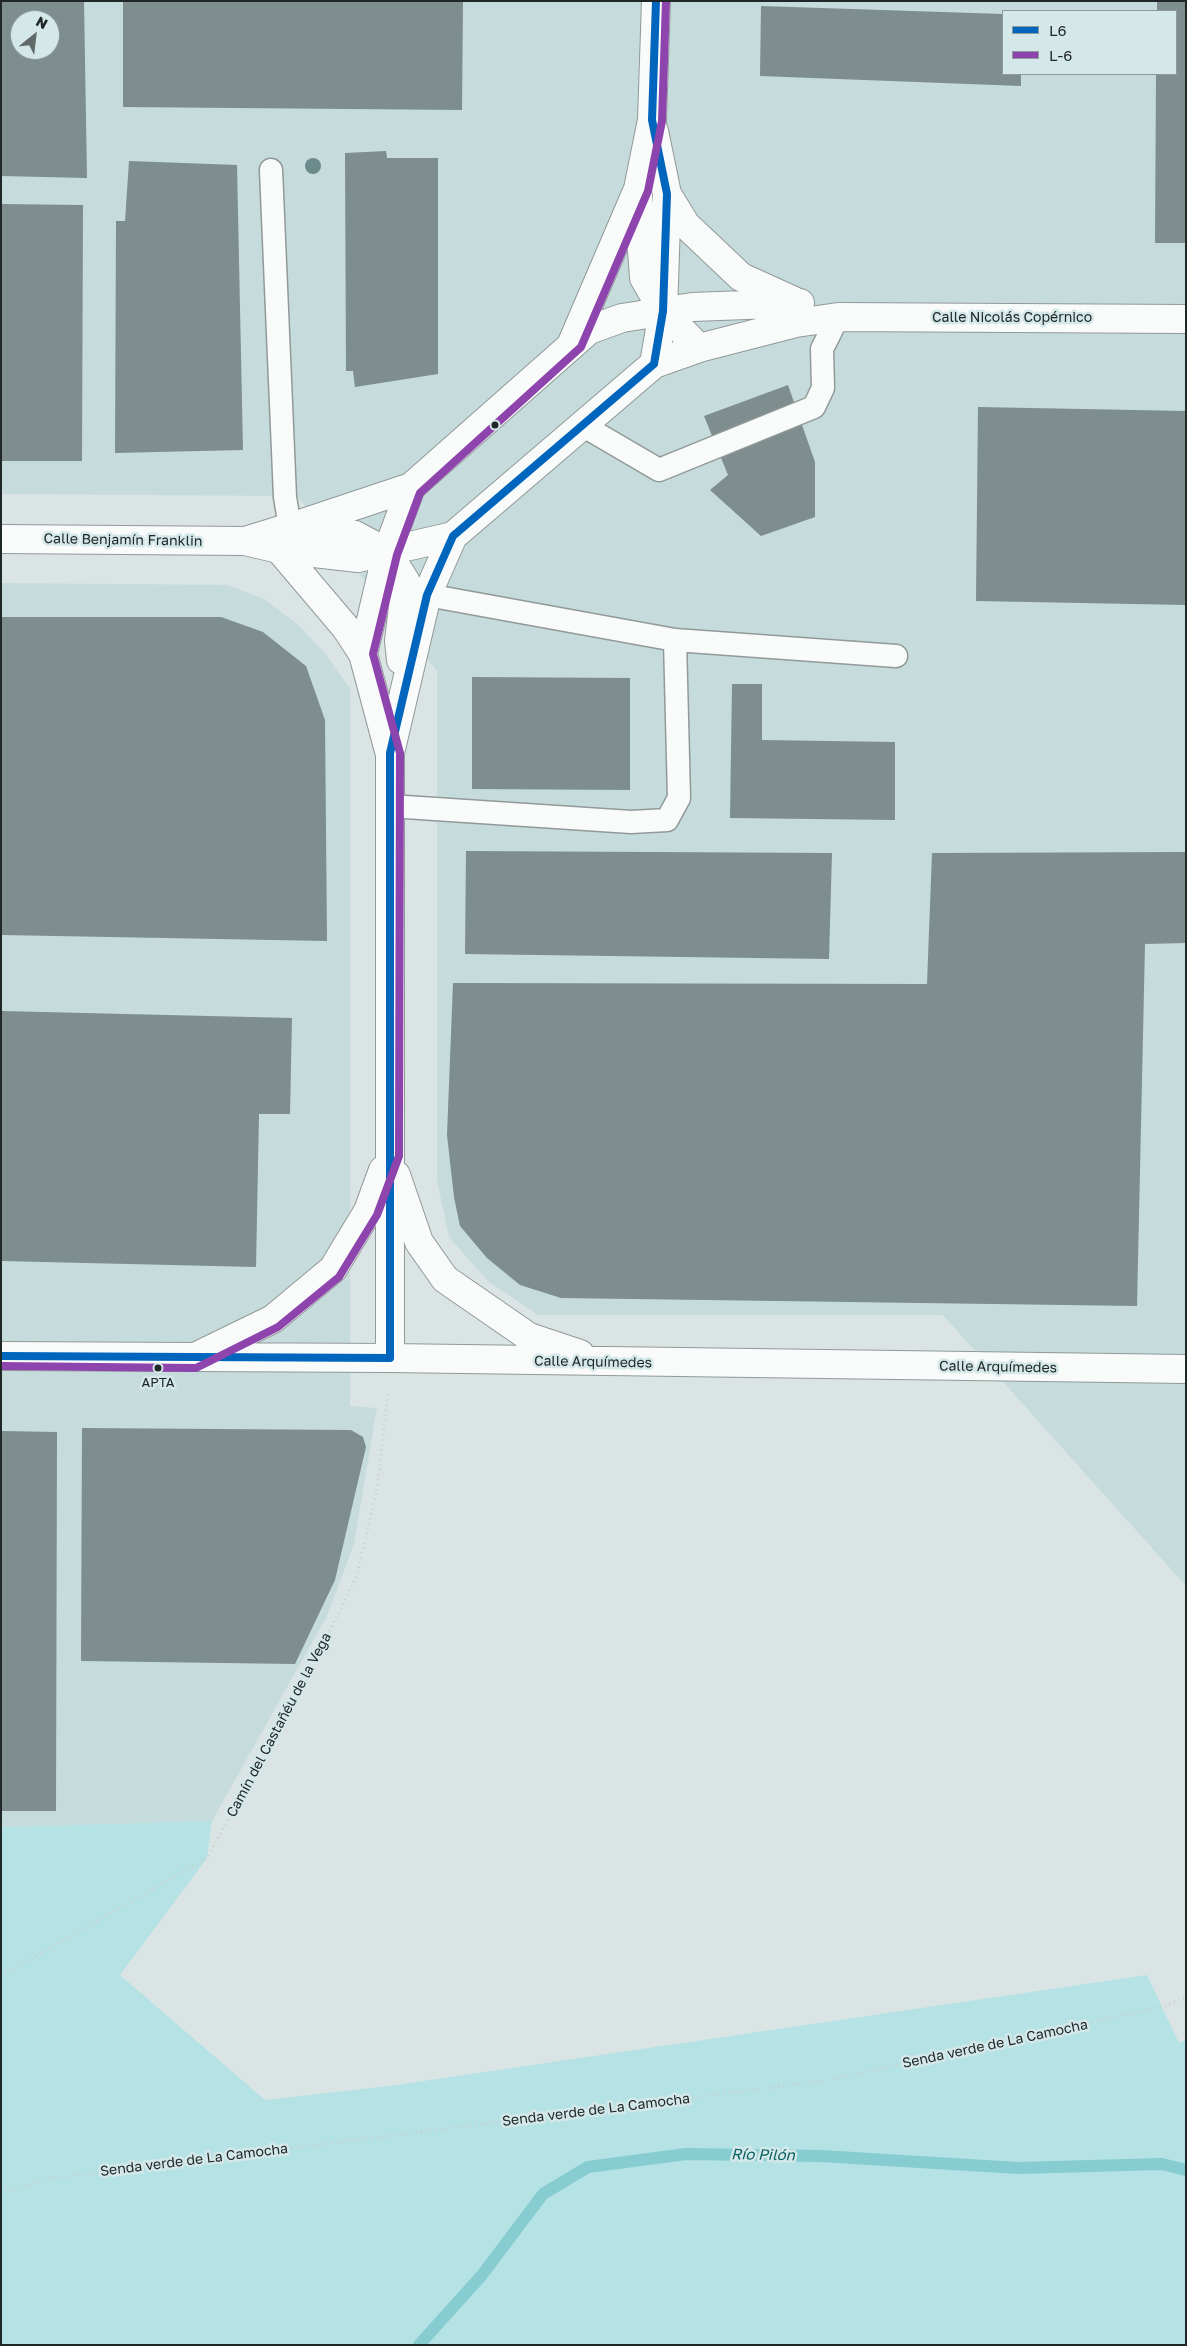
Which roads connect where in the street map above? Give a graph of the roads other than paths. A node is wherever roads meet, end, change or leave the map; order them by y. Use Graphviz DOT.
graph roads {
  1 [pos="656,1"];
  2 [pos="652,120"];
  3 [pos="271,170"];
  4 [pos="638,189"];
  5 [pos="667,194"];
  6 [pos="800,304"];
  7 [pos="663,311"];
  8 [pos="838,317"];
  9 [pos="1186,319"];
  10 [pos="572,343"];
  11 [pos="699,348"];
  12 [pos="654,364"];
  13 [pos="582,426"];
  14 [pos="412,487"];
  15 [pos="453,536"];
  16 [pos="284,538"];
  17 [pos="1,539"];
  18 [pos="387,552"];
  19 [pos="427,595"];
  20 [pos="674,640"];
  21 [pos="363,654"];
  22 [pos="896,656"];
  23 [pos="404,696"];
  24 [pos="390,752"];
  25 [pos="390,806"];
  26 [pos="389,1155"];
  27 [pos="1,1356"];
  28 [pos="192,1358"];
  29 [pos="390,1358"];
  30 [pos="604,1363"];
  31 [pos="1186,1369"];
  1 -- 2 [label="street"];
  2 -- 4 [label="street"];
  2 -- 5 [label="street"];
  3 -- 16 [label="lane"];
  4 -- 7 [label="street"];
  4 -- 10 [label="street"];
  5 -- 6 [label="street, Calle Nicolás Copérnico"];
  5 -- 7 [label="street"];
  6 -- 7 [label="street, Calle Nicolás Copérnico"];
  6 -- 8 [label="street, Calle Nicolás Copérnico"];
  7 -- 10 [label="street, Calle Nicolás Copérnico"];
  7 -- 11 [label="street"];
  7 -- 12 [label="street"];
  8 -- 9 [label="street, Calle Nicolás Copérnico"];
  8 -- 11 [label="street, Calle Nicolás Copérnico"];
  8 -- 13 [label="lane"];
  10 -- 14 [label="street, Calle Nicolás Copérnico"];
  11 -- 12 [label="street, Calle Nicolás Copérnico"];
  12 -- 13 [label="street"];
  13 -- 15 [label="street"];
  14 -- 16 [label="street"];
  14 -- 18 [label="street"];
  15 -- 18 [label="street, Calle Benjamín Franklin"];
  15 -- 19 [label="street"];
  16 -- 17 [label="street, Calle Benjamín Franklin"];
  16 -- 18 [label="street, Calle Benjamín Franklin"];
  16 -- 21 [label="street"];
  18 -- 21 [label="street"];
  18 -- 23 [label="street"];
  19 -- 20 [label="lane"];
  19 -- 23 [label="street"];
  20 -- 22 [label="lane"];
  20 -- 25 [label="lane"];
  21 -- 24 [label="street"];
  23 -- 24 [label="street"];
  24 -- 25 [label="street"];
  25 -- 26 [label="street"];
  26 -- 28 [label="street"];
  26 -- 29 [label="street"];
  26 -- 30 [label="street"];
  27 -- 28 [label="street, Calle Arquímedes"];
  28 -- 29 [label="street, Calle Arquímedes"];
  29 -- 30 [label="street, Calle Arquímedes"];
  30 -- 31 [label="street, Calle Arquímedes"];
}
